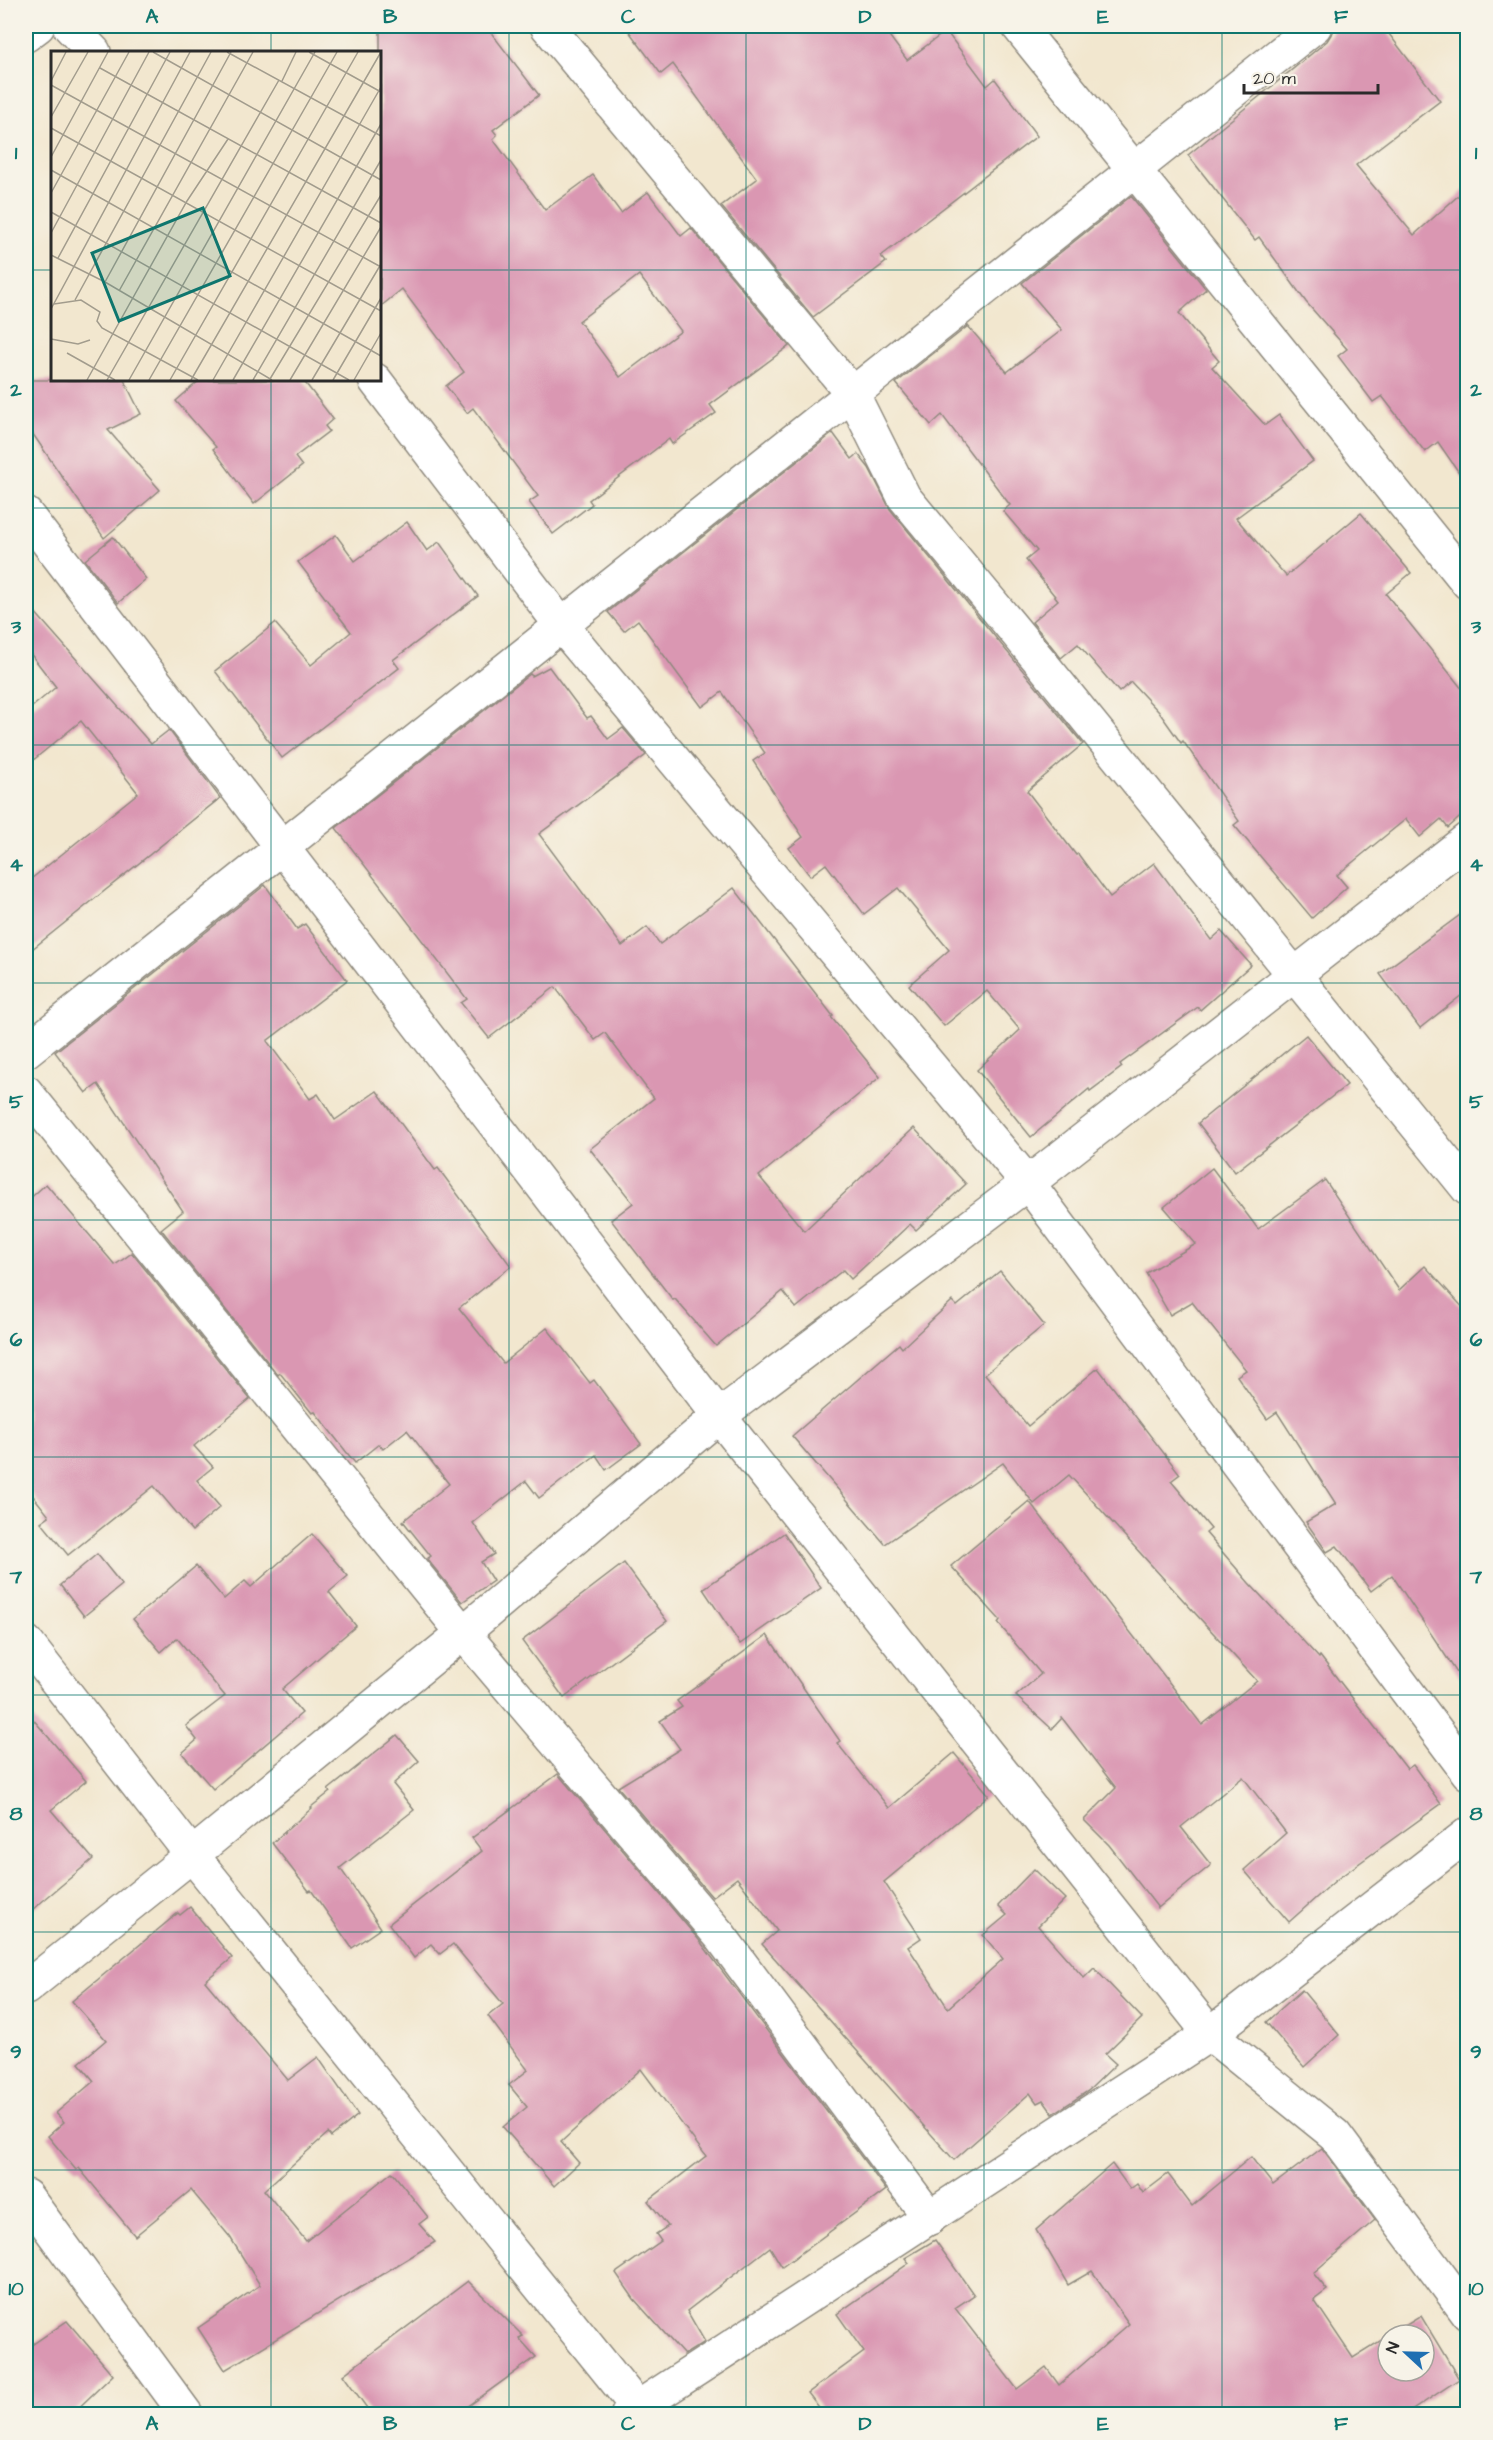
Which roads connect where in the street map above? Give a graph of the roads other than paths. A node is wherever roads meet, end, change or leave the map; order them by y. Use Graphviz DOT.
graph roads {
  1 [pos="38,26"];
  2 [pos="69,26"];
  3 [pos="547,26"];
  4 [pos="1018,26"];
  5 [pos="1315,26"];
  6 [pos="26,35"];
  7 [pos="93,51"];
  8 [pos="1132,170"];
  9 [pos="376,381"];
  10 [pos="852,393"];
  11 [pos="26,514"];
  12 [pos="1467,583"];
  13 [pos="561,625"];
  14 [pos="1467,839"];
  15 [pos="282,847"];
  16 [pos="1293,975"];
  17 [pos="26,1050"];
  18 [pos="26,1092"];
  19 [pos="1028,1183"];
  20 [pos="1467,1189"];
  21 [pos="719,1416"];
  22 [pos="463,1634"];
  23 [pos="26,1642"];
  24 [pos="1467,1773"];
  25 [pos="1467,1834"];
  26 [pos="192,1855"];
  27 [pos="26,1988"];
  28 [pos="1210,2034"];
  29 [pos="26,2196"];
  30 [pos="930,2218"];
  31 [pos="1467,2314"];
  32 [pos="633,2411"];
  33 [pos="186,2415"];
  1 -- 6 [label="street"];
  2 -- 7 [label="street"];
  3 -- 10 [label="street"];
  4 -- 8 [label="street"];
  5 -- 8 [label="street"];
  8 -- 10 [label="street"];
  8 -- 12 [label="street"];
  9 -- 13 [label="street"];
  10 -- 13 [label="street"];
  10 -- 16 [label="street"];
  11 -- 15 [label="street"];
  13 -- 15 [label="street"];
  13 -- 19 [label="street"];
  14 -- 16 [label="street"];
  15 -- 17 [label="street"];
  15 -- 21 [label="street"];
  16 -- 19 [label="street"];
  16 -- 20 [label="street"];
  18 -- 22 [label="street"];
  19 -- 21 [label="street"];
  19 -- 24 [label="street"];
  21 -- 22 [label="street"];
  21 -- 28 [label="street"];
  22 -- 26 [label="street"];
  22 -- 30 [label="street"];
  23 -- 26 [label="street"];
  25 -- 28 [label="street"];
  26 -- 27 [label="street"];
  26 -- 32 [label="street"];
  28 -- 30 [label="street"];
  28 -- 31 [label="street"];
  29 -- 33 [label="street"];
  30 -- 32 [label="street"];
}
